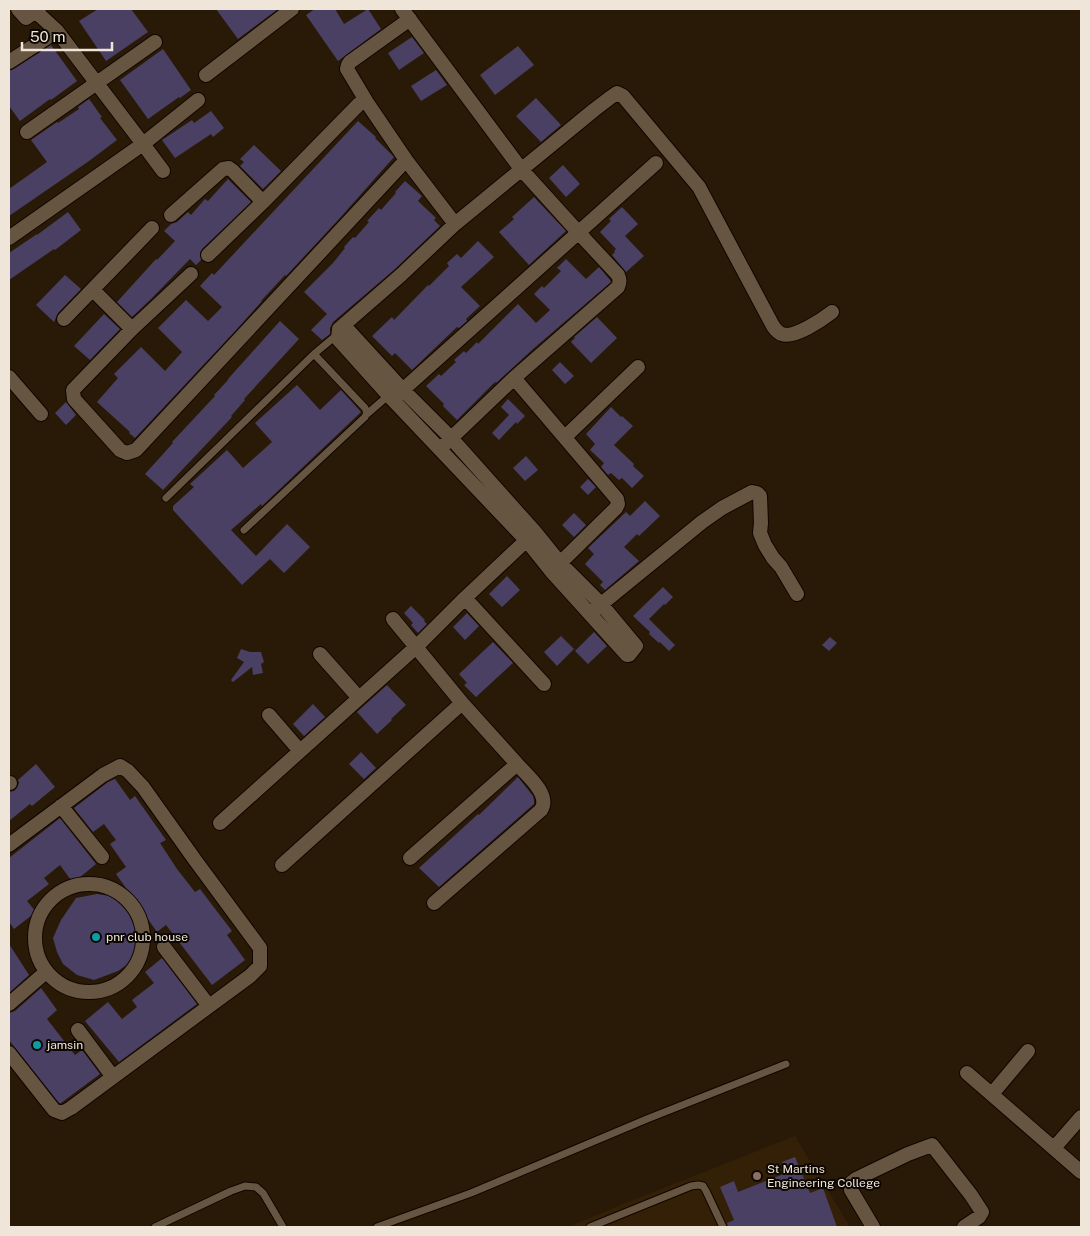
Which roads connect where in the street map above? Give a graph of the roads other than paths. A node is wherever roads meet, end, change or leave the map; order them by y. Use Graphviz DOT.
graph roads {
  1 [pos="292,9"];
  2 [pos="30,11"];
  3 [pos="406,14"];
  4 [pos="57,31"];
  5 [pos="155,42"];
  6 [pos="9,62"];
  7 [pos="206,75"];
  8 [pos="96,82"];
  9 [pos="198,100"];
  10 [pos="364,101"];
  11 [pos="27,132"];
  12 [pos="143,144"];
  13 [pos="406,160"];
  14 [pos="656,163"];
  15 [pos="521,169"];
  16 [pos="163,172"];
  17 [pos="263,202"];
  18 [pos="171,215"];
  19 [pos="455,224"];
  20 [pos="152,228"];
  21 [pos="578,232"];
  22 [pos="9,238"];
  23 [pos="208,255"];
  24 [pos="190,274"];
  25 [pos="93,290"];
  26 [pos="832,312"];
  27 [pos="64,319"];
  28 [pos="132,329"];
  29 [pos="339,334"];
  30 [pos="314,354"];
  31 [pos="638,367"];
  32 [pos="9,377"];
  33 [pos="514,378"];
  34 [pos="395,395"];
  35 [pos="41,414"];
  36 [pos="367,414"];
  37 [pos="565,437"];
  38 [pos="452,438"];
  39 [pos="440,448"];
  40 [pos="166,498"];
  41 [pos="244,530"];
  42 [pos="531,537"];
  43 [pos="556,567"];
  44 [pos="798,594"];
  45 [pos="465,598"];
  46 [pos="601,604"];
  47 [pos="589,613"];
  48 [pos="393,619"];
  49 [pos="416,647"];
  50 [pos="320,654"];
  51 [pos="544,684"];
  52 [pos="359,698"];
  53 [pos="462,704"];
  54 [pos="270,715"];
  55 [pos="300,751"];
  56 [pos="517,764"];
  57 [pos="61,806"];
  58 [pos="220,823"];
  59 [pos="9,846"];
  60 [pos="102,857"];
  61 [pos="410,858"];
  62 [pos="282,865"];
  63 [pos="434,904"];
  64 [pos="164,947"];
  65 [pos="46,972"];
  66 [pos="9,1004"];
  67 [pos="209,1006"];
  68 [pos="78,1030"];
  69 [pos="1028,1051"];
  70 [pos="9,1053"];
  71 [pos="786,1064"];
  72 [pos="967,1073"];
  73 [pos="113,1077"];
  74 [pos="992,1094"];
  75 [pos="1081,1117"];
  76 [pos="1054,1148"];
  77 [pos="1081,1172"];
  78 [pos="155,1227"];
  79 [pos="283,1227"];
  80 [pos="377,1227"];
  81 [pos="590,1227"];
  82 [pos="723,1227"];
  83 [pos="873,1227"];
  84 [pos="964,1227"];
  1 -- 7 [label="street"];
  2 -- 4 [label="street"];
  3 -- 10 [label="street"];
  3 -- 15 [label="street"];
  4 -- 6 [label="street"];
  4 -- 8 [label="street"];
  5 -- 8 [label="street"];
  8 -- 11 [label="street"];
  8 -- 12 [label="street"];
  9 -- 12 [label="street"];
  10 -- 13 [label="street"];
  10 -- 17 [label="street"];
  12 -- 16 [label="street"];
  12 -- 22 [label="street"];
  13 -- 19 [label="street"];
  13 -- 28 [label="street"];
  14 -- 21 [label="street"];
  15 -- 19 [label="street"];
  15 -- 21 [label="street"];
  15 -- 26 [label="street"];
  17 -- 18 [label="street"];
  17 -- 23 [label="street"];
  19 -- 29 [label="street"];
  20 -- 25 [label="street"];
  21 -- 33 [label="street"];
  21 -- 34 [label="street"];
  24 -- 28 [label="street"];
  25 -- 27 [label="street"];
  25 -- 28 [label="street"];
  29 -- 30 [label="lane"];
  29 -- 34 [label="street"];
  30 -- 36 [label="lane"];
  30 -- 40 [label="lane"];
  31 -- 37 [label="street"];
  32 -- 35 [label="street"];
  33 -- 37 [label="street"];
  33 -- 38 [label="street"];
  34 -- 36 [label="lane"];
  34 -- 38 [label="street"];
  34 -- 39 [label="street"];
  36 -- 41 [label="lane"];
  37 -- 43 [label="street"];
  38 -- 39 [label="street"];
  38 -- 42 [label="street"];
  39 -- 42 [label="street"];
  42 -- 43 [label="street"];
  42 -- 45 [label="street"];
  43 -- 46 [label="street"];
  43 -- 47 [label="street"];
  44 -- 46 [label="street"];
  45 -- 49 [label="street"];
  45 -- 51 [label="street"];
  46 -- 47 [label="street"];
  46 -- 47 [label="street"];
  48 -- 49 [label="street"];
  49 -- 52 [label="street"];
  49 -- 53 [label="street"];
  50 -- 52 [label="street"];
  52 -- 55 [label="street"];
  53 -- 56 [label="street"];
  53 -- 62 [label="street"];
  54 -- 55 [label="street"];
  55 -- 58 [label="street"];
  56 -- 61 [label="street"];
  56 -- 63 [label="street"];
  57 -- 59 [label="street"];
  57 -- 60 [label="street"];
  57 -- 67 [label="street"];
  64 -- 67 [label="street"];
  65 -- 65 [label="street"];
  65 -- 66 [label="street"];
  67 -- 73 [label="street"];
  68 -- 73 [label="street"];
  69 -- 74 [label="street"];
  70 -- 73 [label="street"];
  71 -- 80 [label="lane"];
  72 -- 74 [label="street"];
  74 -- 76 [label="street"];
  75 -- 76 [label="street"];
  76 -- 77 [label="street"];
  78 -- 79 [label="lane"];
  81 -- 82 [label="lane"];
  83 -- 84 [label="street"];
}
